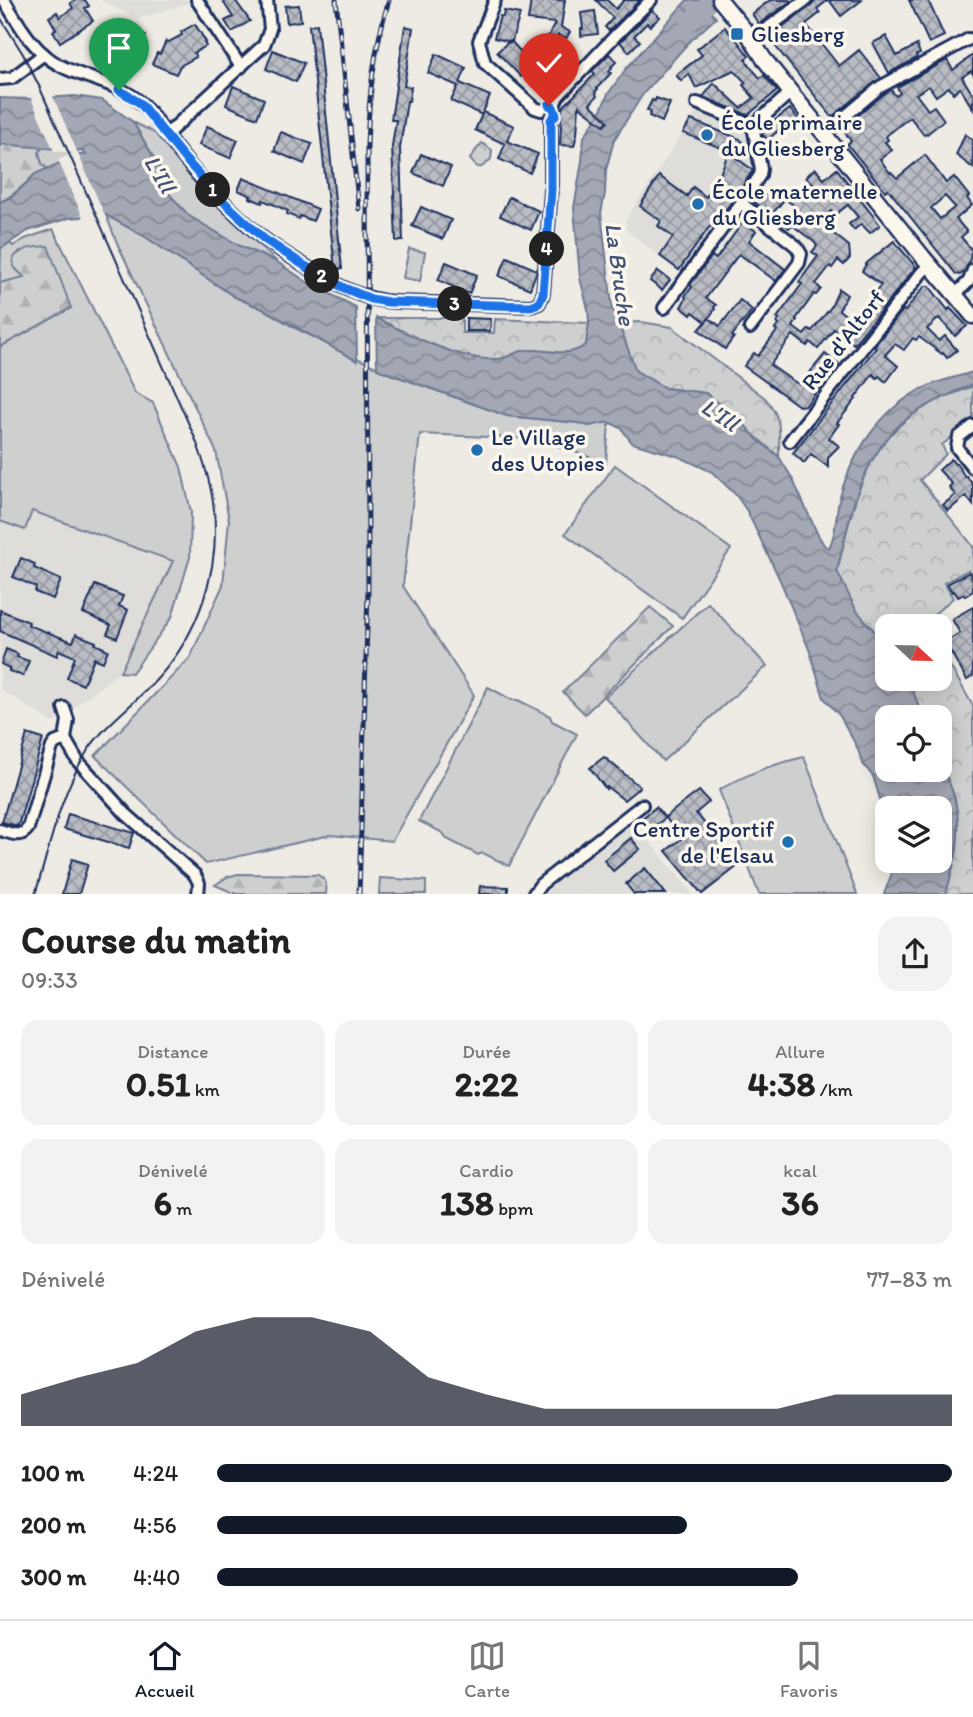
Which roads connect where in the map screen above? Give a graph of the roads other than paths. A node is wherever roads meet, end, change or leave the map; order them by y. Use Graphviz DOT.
graph roads {
  1 [pos="4,0"];
  2 [pos="197,0"];
  3 [pos="267,0"];
  4 [pos="495,0"];
  5 [pos="651,0"];
  6 [pos="720,0"];
  7 [pos="806,0"];
  8 [pos="968,39"];
  9 [pos="751,40"];
  10 [pos="44,54"];
  11 [pos="241,67"];
  12 [pos="0,79"];
  13 [pos="791,92"];
  14 [pos="697,103"];
  15 [pos="553,107"];
  16 [pos="541,110"];
  17 [pos="551,120"];
  18 [pos="752,126"];
  19 [pos="824,134"];
  20 [pos="166,135"];
  21 [pos="741,203"];
  22 [pos="930,265"];
  23 [pos="973,270"];
  24 [pos="956,295"];
  25 [pos="664,308"];
  26 [pos="973,316"];
  27 [pos="750,328"];
  28 [pos="973,426"];
  29 [pos="790,441"];
  30 [pos="973,468"];
  31 [pos="64,708"];
  32 [pos="65,738"];
  33 [pos="642,805"];
  34 [pos="0,830"];
  35 [pos="198,894"];
  36 [pos="533,894"];
  1 -- 10 [label="street"];
  2 -- 11 [label="street"];
  3 -- 11 [label="street"];
  4 -- 16 [label="street"];
  5 -- 15 [label="street"];
  6 -- 9 [label="main road"];
  7 -- 9 [label="street"];
  8 -- 19 [label="street"];
  9 -- 13 [label="main road"];
  10 -- 12 [label="street"];
  10 -- 20 [label="street"];
  11 -- 20 [label="street"];
  13 -- 18 [label="street"];
  13 -- 19 [label="main road"];
  14 -- 18 [label="street"];
  15 -- 16 [label="street"];
  15 -- 17 [label="street"];
  16 -- 17 [label="street"];
  17 -- 20 [label="street"];
  18 -- 21 [label="street"];
  19 -- 22 [label="main road"];
  21 -- 25 [label="street"];
  21 -- 27 [label="street"];
  22 -- 24 [label="main road"];
  22 -- 29 [label="street, Rue d'Altorf"];
  23 -- 24 [label="street"];
  24 -- 26 [label="main road"];
  28 -- 30 [label="street"];
  31 -- 32 [label="street"];
  32 -- 34 [label="street"];
  32 -- 35 [label="street"];
  33 -- 36 [label="street"];
}
